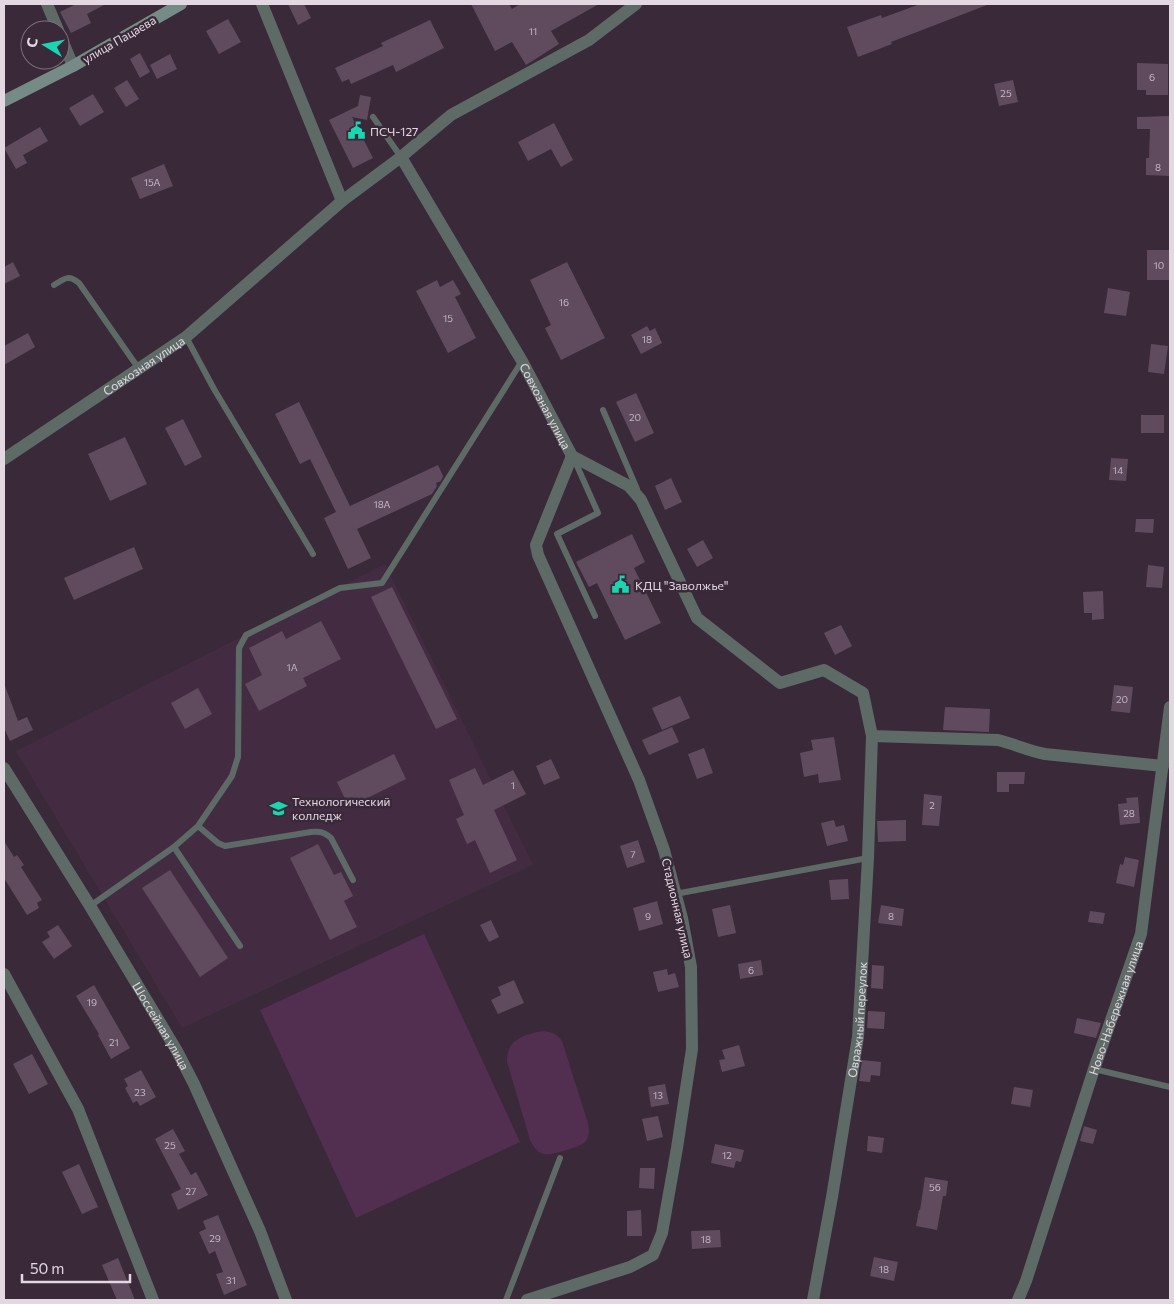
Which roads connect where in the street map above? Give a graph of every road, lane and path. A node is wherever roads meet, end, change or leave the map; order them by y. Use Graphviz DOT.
graph roads {
  1 [pos="47,4"];
  2 [pos="181,4"];
  3 [pos="262,4"];
  4 [pos="636,4"];
  5 [pos="54,20"];
  6 [pos="70,59"];
  7 [pos="73,66"];
  8 [pos="4,102"];
  9 [pos="373,117"];
  10 [pos="401,157"];
  11 [pos="342,200"];
  12 [pos="54,285"];
  13 [pos="186,337"];
  14 [pos="522,361"];
  15 [pos="139,370"];
  16 [pos="603,410"];
  17 [pos="572,456"];
  18 [pos="4,459"];
  19 [pos="641,500"];
  20 [pos="313,554"];
  21 [pos="595,616"];
  22 [pos="780,683"];
  23 [pos="1170,707"];
  24 [pos="872,736"];
  25 [pos="1163,766"];
  26 [pos="4,768"];
  27 [pos="198,826"];
  28 [pos="174,847"];
  29 [pos="868,858"];
  30 [pos="354,880"];
  31 [pos="675,894"];
  32 [pos="90,906"];
  33 [pos="240,946"];
  34 [pos="4,974"];
  35 [pos="1094,1068"];
  36 [pos="1170,1086"];
  37 [pos="560,1158"];
  38 [pos="153,1300"];
  39 [pos="286,1300"];
  40 [pos="506,1300"];
  41 [pos="528,1300"];
  42 [pos="813,1300"];
  43 [pos="1018,1300"];
  1 -- 5 [label="street"];
  2 -- 7 [label="street, улица Пацаева"];
  3 -- 11 [label="street"];
  4 -- 10 [label="street, Совхозная улица"];
  6 -- 7 [label="street"];
  7 -- 8 [label="street, улица Пацаева"];
  9 -- 10 [label="lane"];
  10 -- 11 [label="street, Совхозная улица"];
  10 -- 14 [label="street, Совхозная улица"];
  11 -- 13 [label="street, Совхозная улица"];
  12 -- 15 [label="lane"];
  13 -- 15 [label="street, Совхозная улица"];
  13 -- 20 [label="lane"];
  14 -- 17 [label="street, Совхозная улица"];
  14 -- 27 [label="lane"];
  15 -- 18 [label="street, Совхозная улица"];
  16 -- 19 [label="lane"];
  17 -- 19 [label="street, Совхозная улица"];
  17 -- 21 [label="lane"];
  17 -- 31 [label="street, Стадионная улица"];
  19 -- 22 [label="street, Совхозная улица"];
  22 -- 24 [label="street, Овражный переулок"];
  23 -- 25 [label="street, Ново-Набережная улица"];
  24 -- 25 [label="street"];
  24 -- 29 [label="street, Овражный переулок"];
  25 -- 35 [label="street, Ново-Набережная улица"];
  26 -- 32 [label="street, Шоссейная улица"];
  27 -- 28 [label="lane"];
  27 -- 30 [label="lane"];
  28 -- 32 [label="lane"];
  28 -- 33 [label="lane"];
  29 -- 31 [label="lane"];
  29 -- 42 [label="street, Овражный переулок"];
  31 -- 41 [label="street, Стадионная улица"];
  32 -- 39 [label="street, Шоссейная улица"];
  34 -- 38 [label="street"];
  35 -- 36 [label="lane"];
  35 -- 43 [label="street, Ново-Набережная улица"];
  37 -- 40 [label="lane"];
}
